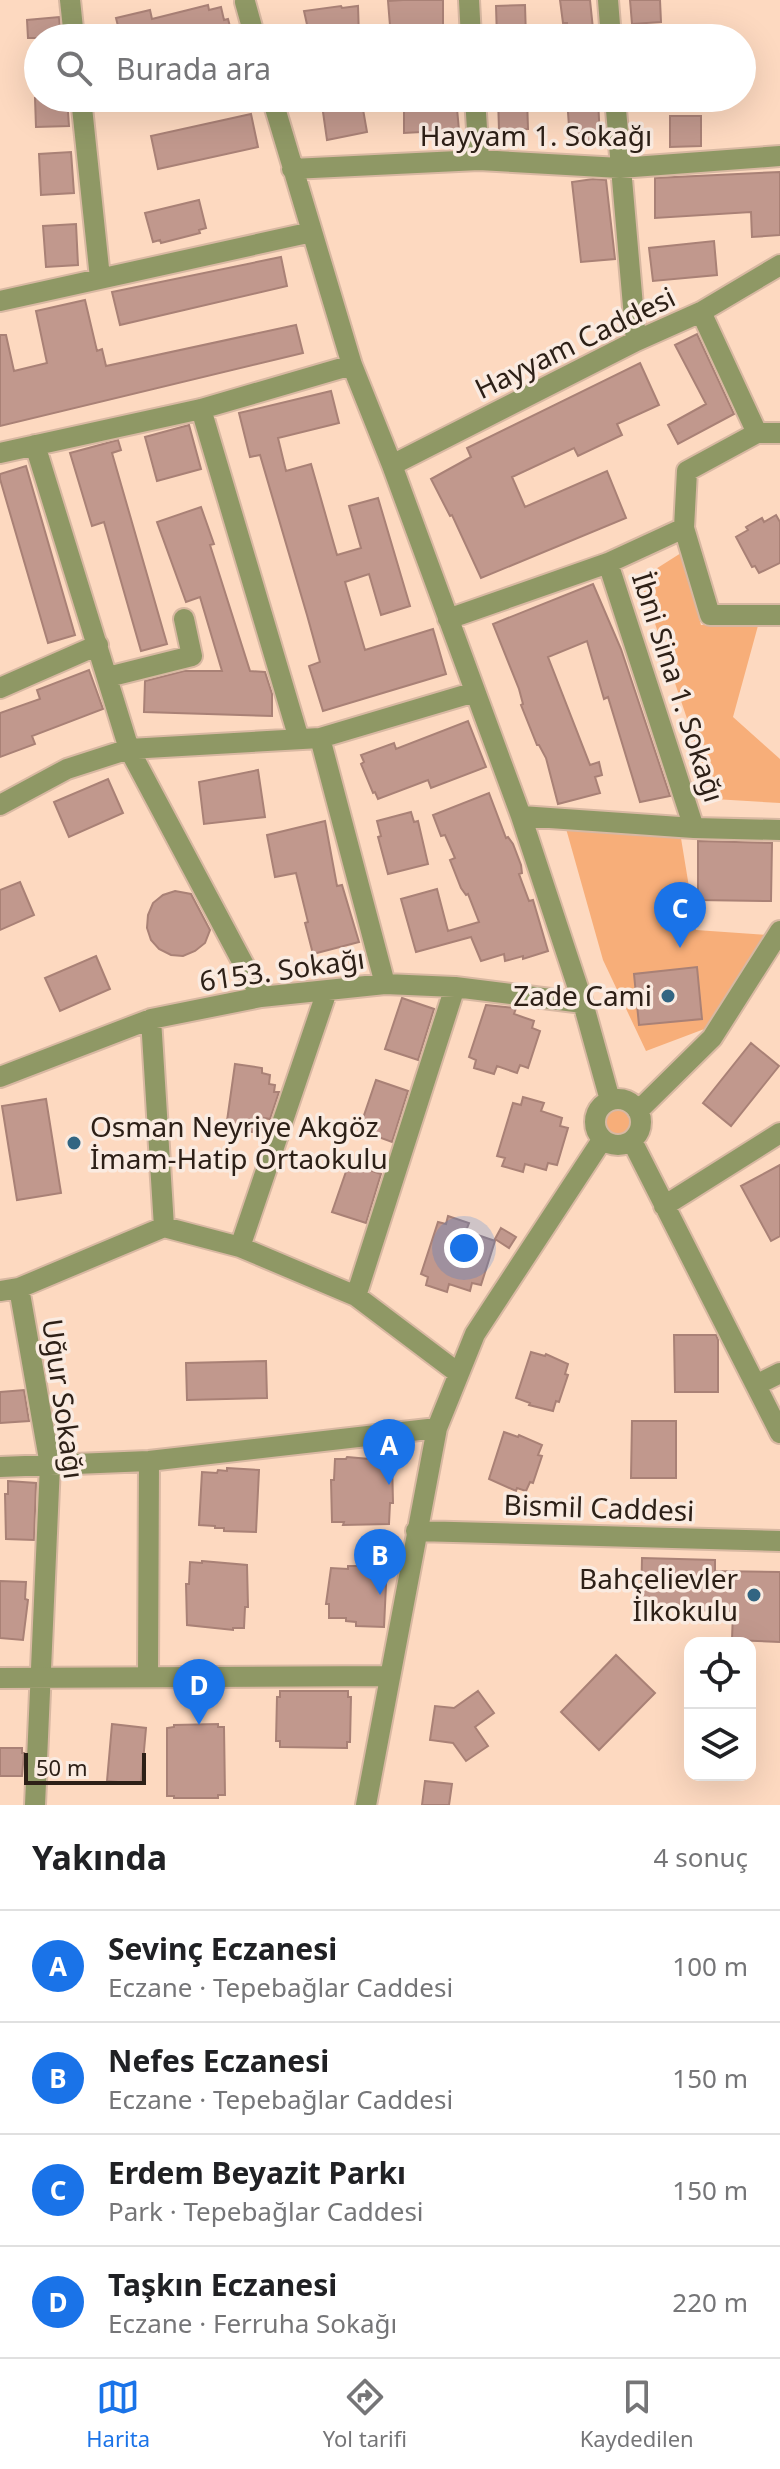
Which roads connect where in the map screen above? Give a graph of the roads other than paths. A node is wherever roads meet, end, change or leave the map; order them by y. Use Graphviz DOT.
graph roads {
  1 [pos="70,0"];
  2 [pos="469,0"];
  3 [pos="608,0"];
  4 [pos="242,1"];
  5 [pos="73,24"];
  6 [pos="250,24"];
  7 [pos="470,24"];
  8 [pos="610,24"];
  9 [pos="82,112"];
  10 [pos="276,112"];
  11 [pos="476,112"];
  12 [pos="616,112"];
  13 [pos="780,156"];
  14 [pos="479,160"];
  15 [pos="620,168"];
  16 [pos="292,169"];
  17 [pos="312,232"];
  18 [pos="780,265"];
  19 [pos="100,278"];
  20 [pos="0,301"];
  21 [pos="701,312"];
  22 [pos="636,341"];
  23 [pos="352,365"];
  24 [pos="201,409"];
  25 [pos="757,433"];
  26 [pos="780,433"];
  27 [pos="35,445"];
  28 [pos="0,453"];
  29 [pos="392,465"];
  30 [pos="684,528"];
  31 [pos="608,563"];
  32 [pos="780,615"];
  33 [pos="184,619"];
  34 [pos="448,619"];
  35 [pos="98,645"];
  36 [pos="108,677"];
  37 [pos="0,688"];
  38 [pos="475,692"];
  39 [pos="309,738"];
  40 [pos="129,749"];
  41 [pos="0,805"];
  42 [pos="521,816"];
  43 [pos="694,828"];
  44 [pos="780,830"];
  45 [pos="780,931"];
  46 [pos="385,984"];
  47 [pos="455,987"];
  48 [pos="327,991"];
  49 [pos="261,997"];
  50 [pos="583,1003"];
  51 [pos="151,1019"];
  52 [pos="0,1076"];
  53 [pos="610,1100"];
  54 [pos="638,1111"];
  55 [pos="780,1133"];
  56 [pos="602,1140"];
  57 [pos="632,1141"];
  58 [pos="664,1206"];
  59 [pos="164,1227"];
  60 [pos="240,1247"];
  61 [pos="9,1289"];
  62 [pos="356,1296"];
  63 [pos="458,1373"];
  64 [pos="780,1373"];
  65 [pos="758,1384"];
  66 [pos="437,1428"];
  67 [pos="780,1433"];
  68 [pos="149,1461"];
  69 [pos="50,1465"];
  70 [pos="0,1467"];
  71 [pos="416,1531"];
  72 [pos="780,1541"];
  73 [pos="40,1676"];
  74 [pos="148,1676"];
  75 [pos="390,1676"];
  76 [pos="0,1678"];
  77 [pos="35,1805"];
  78 [pos="366,1805"];
  1 -- 5 [label="street"];
  2 -- 7 [label="street"];
  3 -- 8 [label="street"];
  4 -- 6 [label="street"];
  9 -- 19 [label="street"];
  10 -- 16 [label="street"];
  11 -- 14 [label="street"];
  12 -- 15 [label="street"];
  13 -- 15 [label="street, Hayyam 1. Sokağı"];
  14 -- 15 [label="street, Hayyam 1. Sokağı"];
  14 -- 16 [label="street, Hayyam 1. Sokağı"];
  15 -- 22 [label="street"];
  16 -- 17 [label="street"];
  17 -- 19 [label="street"];
  17 -- 23 [label="street"];
  18 -- 21 [label="street, Hayyam Caddesi"];
  19 -- 20 [label="street"];
  21 -- 22 [label="street, Hayyam Caddesi"];
  21 -- 25 [label="street"];
  22 -- 29 [label="street, Hayyam Caddesi"];
  23 -- 24 [label="street"];
  23 -- 29 [label="street"];
  24 -- 27 [label="street"];
  24 -- 39 [label="street"];
  25 -- 26 [label="street"];
  25 -- 30 [label="street"];
  27 -- 28 [label="street"];
  27 -- 35 [label="street"];
  29 -- 34 [label="street"];
  30 -- 31 [label="street"];
  30 -- 32 [label="street"];
  31 -- 34 [label="street"];
  31 -- 43 [label="street, İbni Sina 1. Sokağı"];
  33 -- 36 [label="street"];
  34 -- 38 [label="street"];
  35 -- 36 [label="street"];
  35 -- 37 [label="street"];
  36 -- 40 [label="street"];
  38 -- 39 [label="street"];
  38 -- 42 [label="street"];
  39 -- 40 [label="street"];
  39 -- 46 [label="street"];
  40 -- 41 [label="street"];
  40 -- 49 [label="street"];
  42 -- 43 [label="street"];
  42 -- 50 [label="street"];
  43 -- 44 [label="street"];
  45 -- 54 [label="street"];
  46 -- 47 [label="street, 6153. Sokağı"];
  46 -- 48 [label="street, 6153. Sokağı"];
  47 -- 50 [label="street, 6153. Sokağı"];
  47 -- 62 [label="street"];
  48 -- 49 [label="street, 6153. Sokağı"];
  48 -- 60 [label="street"];
  49 -- 51 [label="street, 6153. Sokağı"];
  50 -- 53 [label="street"];
  51 -- 52 [label="street, 6153. Sokağı"];
  51 -- 59 [label="street"];
  53 -- 54 [label="street"];
  53 -- 56 [label="street"];
  54 -- 57 [label="street"];
  55 -- 58 [label="street"];
  56 -- 57 [label="street"];
  56 -- 63 [label="street"];
  57 -- 58 [label="street"];
  58 -- 65 [label="street"];
  59 -- 60 [label="street"];
  59 -- 61 [label="street"];
  60 -- 62 [label="street"];
  61 -- 69 [label="street, Uğur Sokağı"];
  62 -- 63 [label="street"];
  63 -- 66 [label="street"];
  64 -- 65 [label="street"];
  65 -- 67 [label="street"];
  66 -- 68 [label="street"];
  66 -- 71 [label="street"];
  68 -- 69 [label="street"];
  68 -- 74 [label="street"];
  69 -- 70 [label="street"];
  69 -- 73 [label="street, Uğur Sokağı"];
  71 -- 72 [label="street, Bismil Caddesi"];
  71 -- 75 [label="street"];
  73 -- 74 [label="street"];
  73 -- 76 [label="street"];
  73 -- 77 [label="street, Uğur Sokağı"];
  74 -- 75 [label="street"];
  75 -- 78 [label="street"];
}
